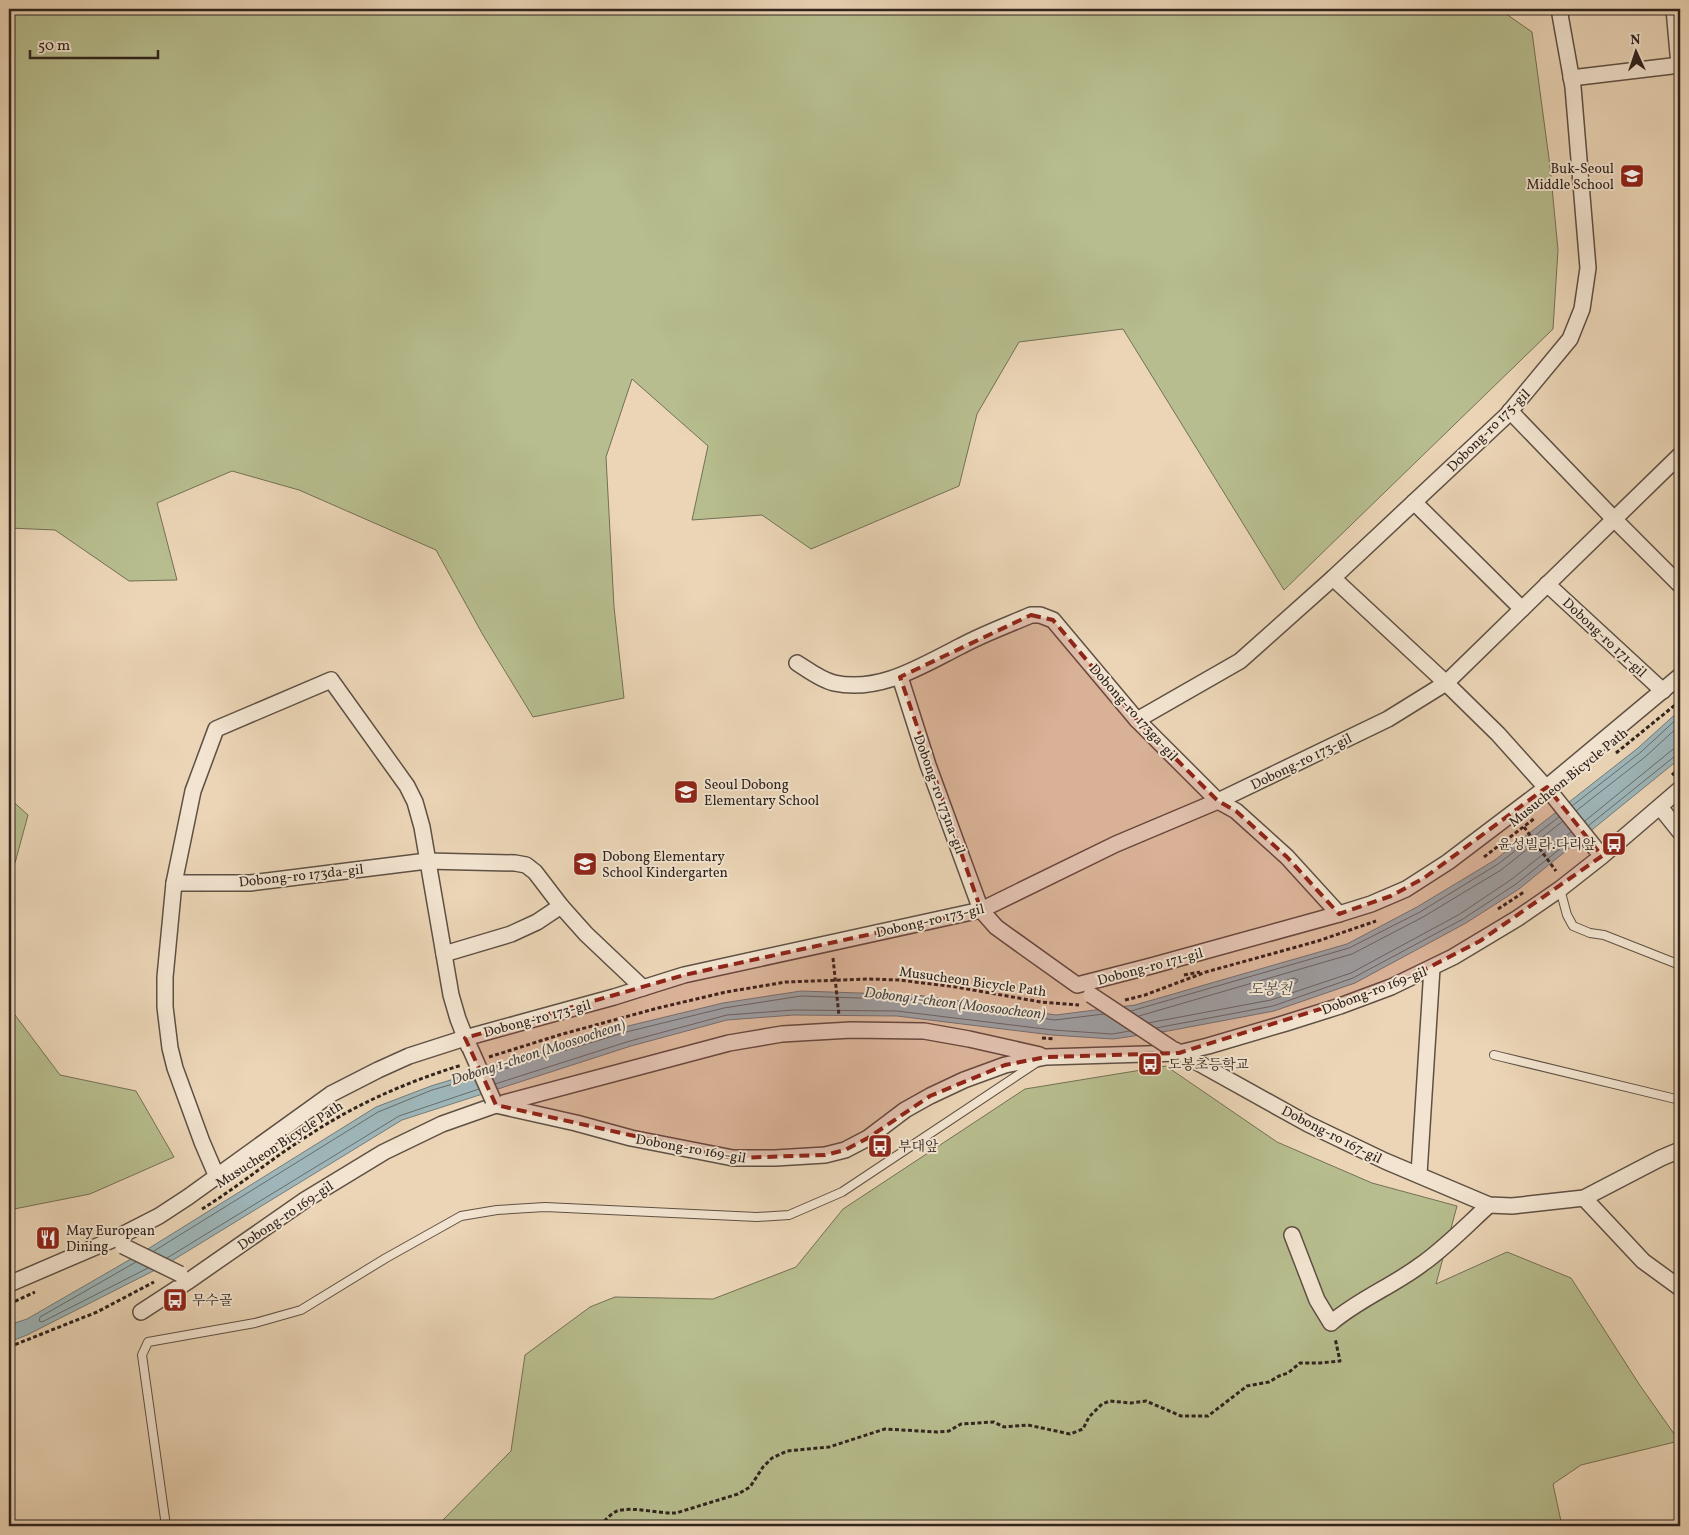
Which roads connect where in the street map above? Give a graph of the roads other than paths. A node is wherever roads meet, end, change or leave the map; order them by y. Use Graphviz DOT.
graph roads {
  1 [pos="1559,9"];
  2 [pos="1674,9"];
  3 [pos="1680,65"];
  4 [pos="1571,78"];
  5 [pos="1510,411"];
  6 [pos="1680,455"];
  7 [pos="1414,502"];
  8 [pos="1614,519"];
  9 [pos="1333,578"];
  10 [pos="1547,584"];
  11 [pos="1680,585"];
  12 [pos="1522,609"];
  13 [pos="797,663"];
  14 [pos="1680,676"];
  15 [pos="900,677"];
  16 [pos="1446,683"];
  17 [pos="1663,691"];
  18 [pos="1137,720"];
  19 [pos="1680,789"];
  20 [pos="1549,790"];
  21 [pos="1218,801"];
  22 [pos="1660,807"];
  23 [pos="1680,832"];
  24 [pos="1599,853"];
  25 [pos="427,861"];
  26 [pos="174,882"];
  27 [pos="1560,889"];
  28 [pos="561,906"];
  29 [pos="981,910"];
  30 [pos="1339,914"];
  31 [pos="444,954"];
  32 [pos="1680,965"];
  33 [pos="1432,968"];
  34 [pos="1077,985"];
  35 [pos="643,988"];
  36 [pos="468,1049"];
  37 [pos="1175,1050"];
  38 [pos="1494,1055"];
  39 [pos="1046,1057"];
  40 [pos="1680,1100"];
  41 [pos="494,1102"];
  42 [pos="1680,1150"];
  43 [pos="1419,1174"];
  44 [pos="217,1177"];
  45 [pos="1584,1198"];
  46 [pos="1489,1205"];
  47 [pos="1292,1236"];
  48 [pos="118,1242"];
  49 [pos="183,1278"];
  50 [pos="9,1284"];
  51 [pos="1680,1288"];
  52 [pos="141,1312"];
  53 [pos="166,1526"];
  1 -- 4 [label="street, Dobong-ro 175-gil"];
  2 -- 3 [label="street"];
  3 -- 4 [label="street"];
  4 -- 5 [label="street, Dobong-ro 175-gil"];
  5 -- 7 [label="street, Dobong-ro 175-gil"];
  5 -- 8 [label="street"];
  6 -- 8 [label="street, Dobong-ro 173-gil"];
  7 -- 9 [label="street, Dobong-ro 175-gil"];
  7 -- 12 [label="street"];
  8 -- 10 [label="street, Dobong-ro 173-gil"];
  8 -- 11 [label="street"];
  9 -- 16 [label="street"];
  9 -- 18 [label="street, Dobong-ro 175-gil"];
  10 -- 12 [label="street, Dobong-ro 173-gil"];
  10 -- 17 [label="street, Dobong-ro 171-gil"];
  12 -- 16 [label="street, Dobong-ro 173-gil"];
  13 -- 15 [label="street"];
  14 -- 17 [label="street, Dobong-ro 171-gil"];
  15 -- 18 [label="street, Dobong-ro 173ga-gil"];
  15 -- 29 [label="street, Dobong-ro 173na-gil"];
  16 -- 20 [label="street"];
  16 -- 21 [label="street, Dobong-ro 173-gil"];
  17 -- 20 [label="street, Dobong-ro 171-gil"];
  18 -- 21 [label="street, Dobong-ro 173ga-gil"];
  19 -- 22 [label="street, Dobong-ro 169-gil"];
  20 -- 24 [label="street, bridge"];
  20 -- 30 [label="street, Dobong-ro 171-gil"];
  21 -- 29 [label="street, Dobong-ro 173-gil"];
  21 -- 30 [label="street"];
  22 -- 23 [label="street"];
  22 -- 24 [label="street, Dobong-ro 169-gil"];
  24 -- 27 [label="street, Dobong-ro 169-gil"];
  25 -- 26 [label="street, Dobong-ro 173da-gil"];
  25 -- 26 [label="street"];
  25 -- 28 [label="street, Dobong-ro 173da-gil"];
  25 -- 31 [label="street, Dobong-ro 173-gil"];
  26 -- 44 [label="street"];
  27 -- 32 [label="lane"];
  27 -- 33 [label="street, Dobong-ro 169-gil"];
  28 -- 31 [label="street"];
  28 -- 35 [label="street, Dobong-ro 173da-gil"];
  29 -- 34 [label="street"];
  29 -- 35 [label="street, Dobong-ro 173-gil"];
  30 -- 34 [label="street, Dobong-ro 171-gil"];
  31 -- 36 [label="street, Dobong-ro 173-gil"];
  33 -- 37 [label="street, Dobong-ro 169-gil"];
  33 -- 43 [label="street"];
  34 -- 37 [label="street, Dobong-ro 167-gil, bridge"];
  35 -- 36 [label="street, Dobong-ro 173-gil"];
  36 -- 41 [label="street, bridge"];
  36 -- 44 [label="street, Dobong-ro 173-gil"];
  37 -- 39 [label="street, Dobong-ro 169-gil"];
  37 -- 43 [label="street, Dobong-ro 167-gil"];
  38 -- 40 [label="lane"];
  39 -- 41 [label="street, Dobong-ro 169-gil"];
  39 -- 41 [label="street, Dobong-ro 169-gil"];
  39 -- 53 [label="lane"];
  41 -- 49 [label="street, Dobong-ro 169-gil"];
  42 -- 45 [label="street, Dobong-ro 167-gil"];
  43 -- 46 [label="street, Dobong-ro 167-gil"];
  44 -- 48 [label="street, Dobong-ro 173-gil"];
  45 -- 46 [label="street, Dobong-ro 167-gil"];
  45 -- 51 [label="street"];
  46 -- 47 [label="street"];
  48 -- 49 [label="street, bridge"];
  48 -- 50 [label="street"];
  49 -- 52 [label="street, Dobong-ro 169-gil"];
}
